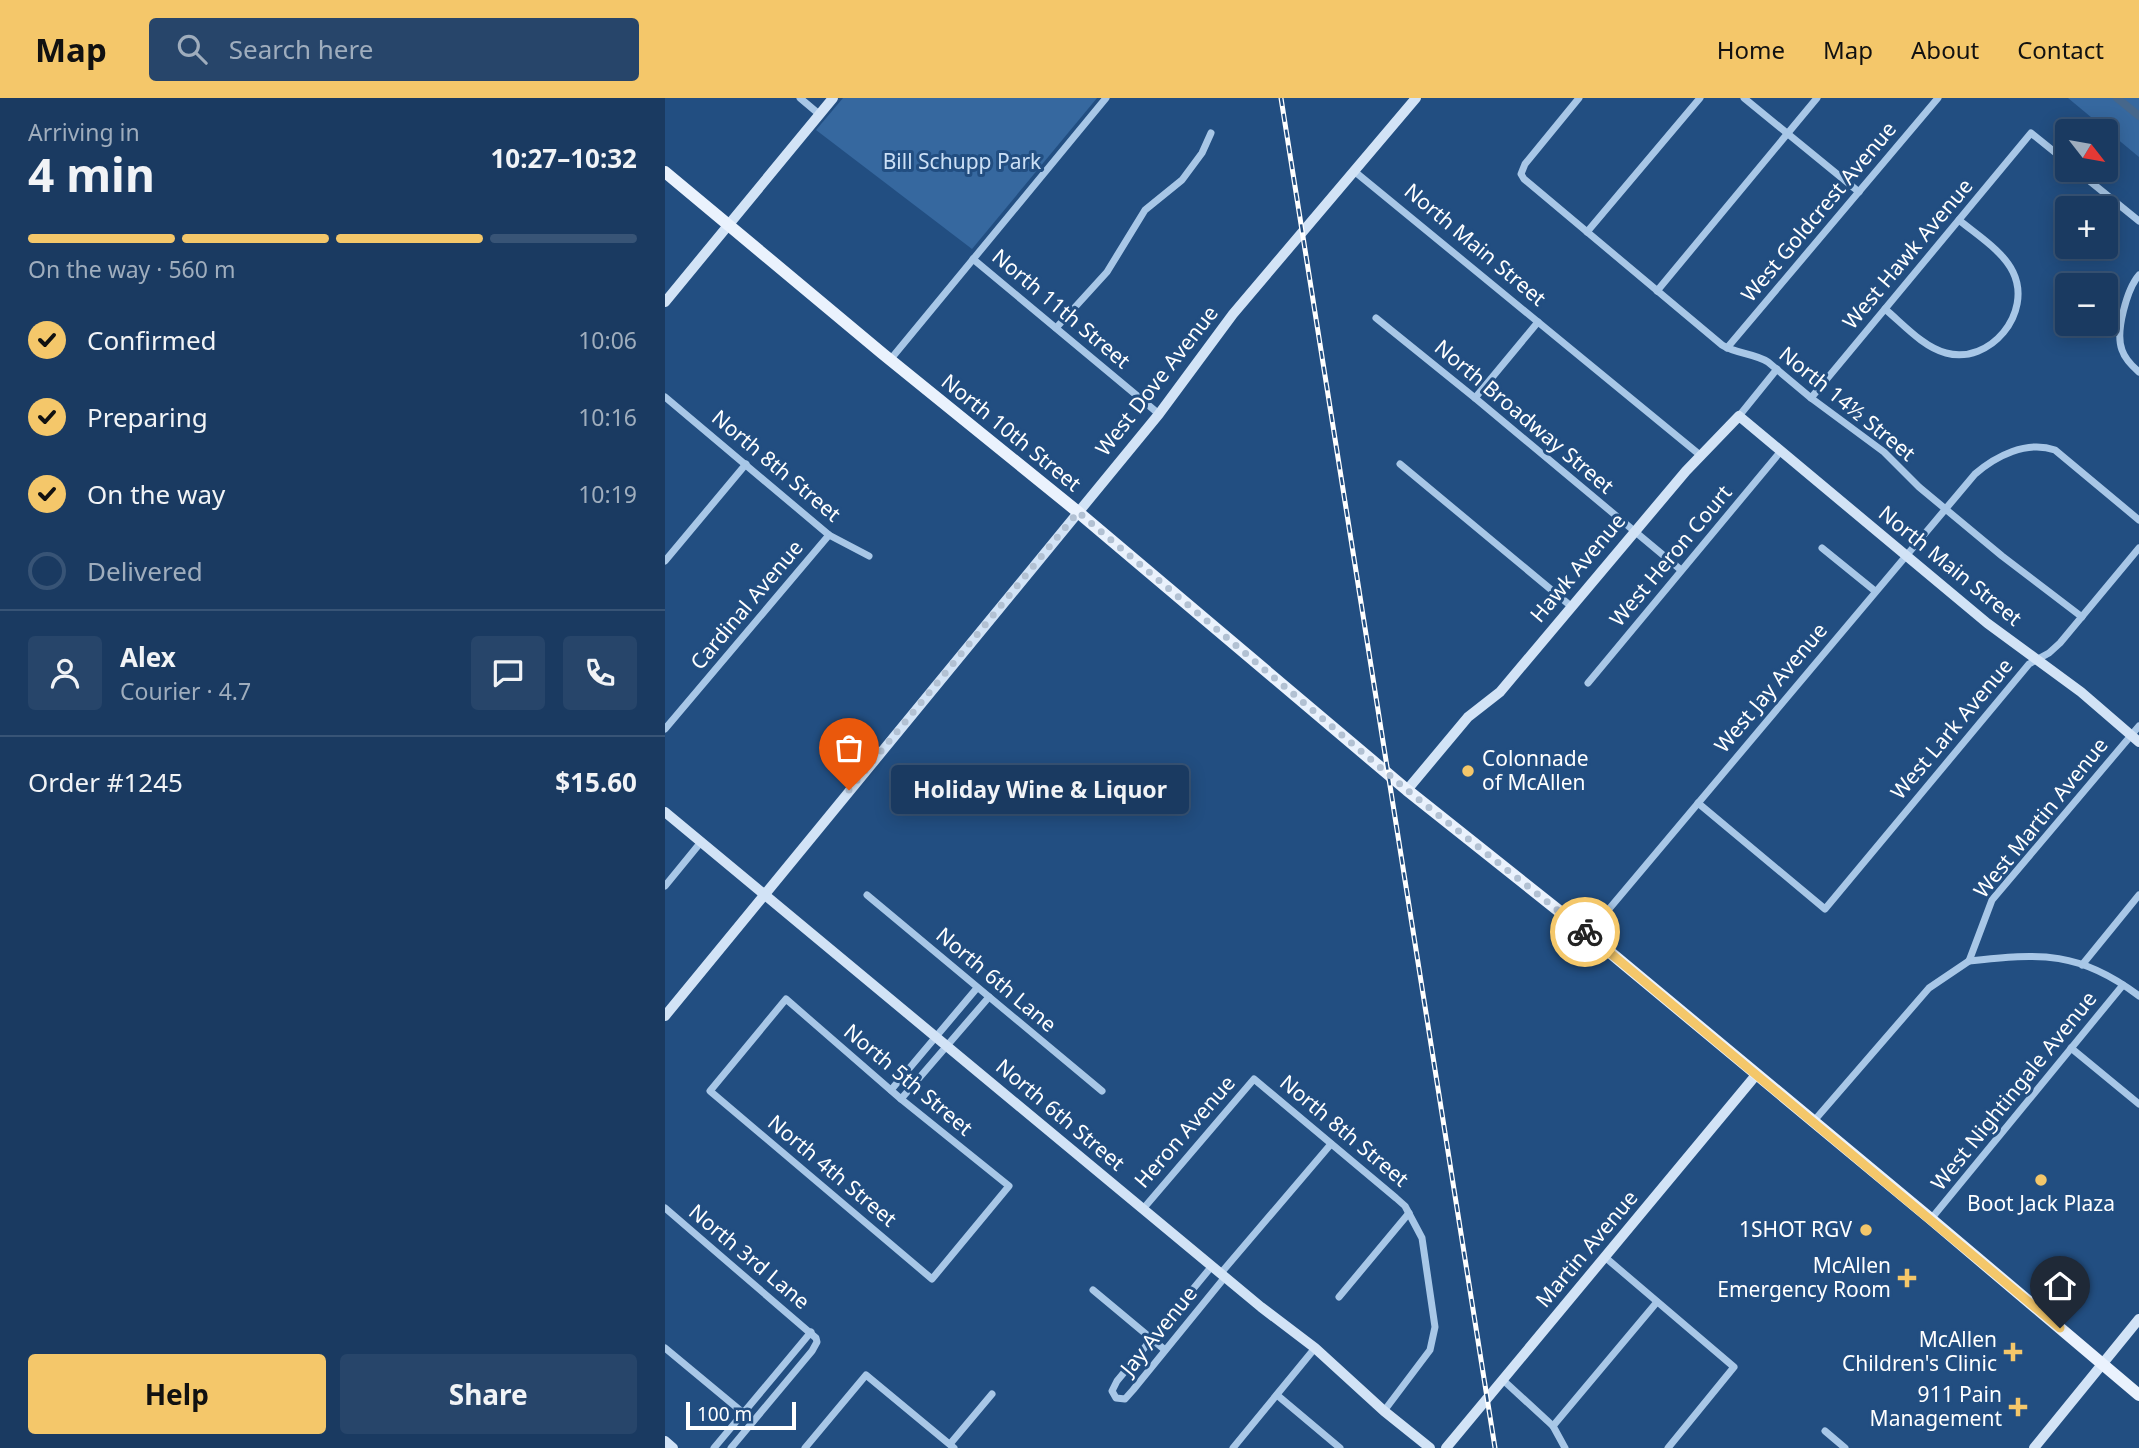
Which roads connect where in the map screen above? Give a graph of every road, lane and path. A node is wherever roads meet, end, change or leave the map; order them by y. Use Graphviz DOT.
graph roads {
  1 [pos="800,98"];
  2 [pos="833,98"];
  3 [pos="1106,98"];
  4 [pos="1416,98"];
  5 [pos="1579,98"];
  6 [pos="1700,98"];
  7 [pos="1744,98"];
  8 [pos="1817,98"];
  9 [pos="1938,98"];
  10 [pos="819,114"];
  11 [pos="1211,134"];
  12 [pos="1787,135"];
  13 [pos="2055,152"];
  14 [pos="1355,171"];
  15 [pos="665,172"];
  16 [pos="2091,182"];
  17 [pos="1859,192"];
  18 [pos="1959,220"];
  19 [pos="2139,221"];
  20 [pos="728,224"];
  21 [pos="1587,232"];
  22 [pos="973,259"];
  23 [pos="2139,275"];
  24 [pos="1657,291"];
  25 [pos="665,302"];
  26 [pos="1885,309"];
  27 [pos="1376,318"];
  28 [pos="1538,323"];
  29 [pos="1056,328"];
  30 [pos="1727,348"];
  31 [pos="890,360"];
  32 [pos="1777,369"];
  33 [pos="2139,372"];
  34 [pos="665,397"];
  35 [pos="1475,398"];
  36 [pos="1811,398"];
  37 [pos="1159,414"];
  38 [pos="1739,416"];
  39 [pos="1781,452"];
  40 [pos="1700,455"];
  41 [pos="746,464"];
  42 [pos="1400,464"];
  43 [pos="1945,508"];
  44 [pos="1078,512"];
  45 [pos="2139,520"];
  46 [pos="1635,531"];
  47 [pos="829,535"];
  48 [pos="1822,548"];
  49 [pos="2139,548"];
  50 [pos="1905,555"];
  51 [pos="869,556"];
  52 [pos="665,561"];
  53 [pos="1681,570"];
  54 [pos="1875,591"];
  55 [pos="1571,607"];
  56 [pos="2082,617"];
  57 [pos="2036,659"];
  58 [pos="1588,683"];
  59 [pos="2139,726"];
  60 [pos="665,729"];
  61 [pos="2135,738"];
  62 [pos="1407,790"];
  63 [pos="1698,803"];
  64 [pos="665,812"];
  65 [pos="701,842"];
  66 [pos="665,886"];
  67 [pos="766,895"];
  68 [pos="867,895"];
  69 [pos="2139,895"];
  70 [pos="1588,934"];
  71 [pos="1969,961"];
  72 [pos="2082,965"];
  73 [pos="2123,985"];
  74 [pos="977,988"];
  75 [pos="2139,996"];
  76 [pos="989,997"];
  77 [pos="665,1016"];
  78 [pos="935,1036"];
  79 [pos="947,1045"];
  80 [pos="2071,1048"];
  81 [pos="1756,1075"];
  82 [pos="1254,1079"];
  83 [pos="891,1090"];
  84 [pos="710,1091"];
  85 [pos="1102,1091"];
  86 [pos="901,1099"];
  87 [pos="2139,1104"];
  88 [pos="1813,1122"];
  89 [pos="1331,1144"];
  90 [pos="1009,1186"];
  91 [pos="665,1208"];
  92 [pos="1143,1209"];
  93 [pos="1409,1213"];
  94 [pos="1931,1219"];
  95 [pos="1606,1258"];
  96 [pos="1219,1272"];
  97 [pos="1093,1290"];
  98 [pos="1339,1297"];
  99 [pos="1657,1302"];
  100 [pos="2139,1320"];
  101 [pos="811,1332"];
  102 [pos="1152,1339"];
  103 [pos="665,1348"];
  104 [pos="1315,1348"];
  105 [pos="1165,1350"];
  106 [pos="2102,1364"];
  107 [pos="1503,1380"];
  108 [pos="992,1394"];
  109 [pos="1277,1395"];
  110 [pos="2139,1395"];
  111 [pos="1384,1412"];
  112 [pos="744,1413"];
  113 [pos="753,1421"];
  114 [pos="1553,1426"];
  115 [pos="1825,1431"];
  116 [pos="665,1441"];
  117 [pos="952,1446"];
  118 [pos="673,1448"];
  119 [pos="714,1448"];
  120 [pos="731,1448"];
  121 [pos="805,1448"];
  122 [pos="1233,1448"];
  123 [pos="1340,1448"];
  124 [pos="1430,1448"];
  125 [pos="1446,1448"];
  126 [pos="1565,1448"];
  127 [pos="1668,1448"];
  128 [pos="1845,1448"];
  129 [pos="2034,1448"];
  1 -- 10 [label="street"];
  2 -- 10 [label="street"];
  3 -- 22 [label="street"];
  4 -- 14 [label="street, West Dove Avenue"];
  5 -- 21 [label="street, North 14½ Street"];
  6 -- 21 [label="street"];
  7 -- 12 [label="street"];
  8 -- 12 [label="street"];
  9 -- 17 [label="street, West Goldcrest Avenue"];
  10 -- 20 [label="street"];
  11 -- 29 [label="street"];
  12 -- 17 [label="street"];
  12 -- 24 [label="street"];
  13 -- 18 [label="street, West Hawk Avenue"];
  14 -- 28 [label="street, North Main Street"];
  14 -- 37 [label="street, West Dove Avenue"];
  15 -- 20 [label="main road, North 10th Street"];
  16 -- 19 [label="street"];
  17 -- 30 [label="street, West Goldcrest Avenue"];
  18 -- 26 [label="street, West Hawk Avenue"];
  18 -- 26 [label="street"];
  20 -- 25 [label="street"];
  20 -- 31 [label="main road, North 10th Street"];
  21 -- 24 [label="street, North 14½ Street"];
  22 -- 29 [label="street, North 11th Street"];
  22 -- 31 [label="street"];
  23 -- 33 [label="street"];
  24 -- 30 [label="street, North 14½ Street"];
  26 -- 36 [label="street, West Hawk Avenue"];
  27 -- 35 [label="street, North Broadway Street"];
  28 -- 35 [label="street"];
  28 -- 40 [label="street, North Main Street"];
  29 -- 37 [label="street, North 11th Street"];
  30 -- 32 [label="street, North 14½ Street"];
  31 -- 44 [label="main road, North 10th Street"];
  32 -- 36 [label="street, North 14½ Street"];
  32 -- 38 [label="street, Hawk Avenue"];
  34 -- 41 [label="street, North 8th Street"];
  35 -- 46 [label="street, North Broadway Street"];
  36 -- 43 [label="street, North 14½ Street"];
  37 -- 44 [label="street, West Dove Avenue"];
  38 -- 39 [label="street, North Main Street"];
  38 -- 40 [label="street, Hawk Avenue"];
  39 -- 50 [label="street, North Main Street"];
  39 -- 53 [label="street, West Heron Court"];
  40 -- 46 [label="street, Hawk Avenue"];
  41 -- 47 [label="street, North 8th Street"];
  41 -- 52 [label="street"];
  42 -- 55 [label="street"];
  43 -- 45 [label="street, West Jay Avenue"];
  43 -- 50 [label="street, West Jay Avenue"];
  43 -- 56 [label="street, North 14½ Street"];
  44 -- 62 [label="main road, North 10th Street"];
  44 -- 67 [label="street, West Dove Avenue"];
  46 -- 53 [label="street, North Broadway Street"];
  46 -- 55 [label="street, Hawk Avenue"];
  47 -- 51 [label="street, North 8th Street"];
  47 -- 60 [label="street, Cardinal Avenue"];
  48 -- 54 [label="street"];
  49 -- 56 [label="street, West Lark Avenue"];
  50 -- 54 [label="street, West Jay Avenue"];
  50 -- 57 [label="street, North Main Street"];
  53 -- 58 [label="street, West Heron Court"];
  54 -- 63 [label="street, West Jay Avenue"];
  55 -- 62 [label="street, Hawk Avenue"];
  56 -- 57 [label="street, West Lark Avenue"];
  57 -- 61 [label="street, North Main Street"];
  57 -- 63 [label="street, West Lark Avenue"];
  59 -- 61 [label="street, West Martin Avenue"];
  61 -- 71 [label="street, West Martin Avenue"];
  62 -- 70 [label="main road, North 10th Street"];
  63 -- 70 [label="street, West Jay Avenue"];
  64 -- 65 [label="street, North 6th Street"];
  65 -- 66 [label="street"];
  65 -- 67 [label="street, North 6th Street"];
  67 -- 77 [label="street, West Dove Avenue"];
  67 -- 78 [label="street, North 6th Street"];
  68 -- 74 [label="street, North 6th Lane"];
  69 -- 72 [label="street, West Nightingale Avenue"];
  70 -- 81 [label="main road, North 10th Street"];
  71 -- 72 [label="street"];
  71 -- 88 [label="street"];
  72 -- 73 [label="street"];
  73 -- 75 [label="street"];
  73 -- 80 [label="street, West Nightingale Avenue"];
  74 -- 76 [label="street, North 6th Lane"];
  74 -- 78 [label="street"];
  76 -- 79 [label="street"];
  76 -- 85 [label="street, North 6th Lane"];
  78 -- 79 [label="street, North 6th Street"];
  78 -- 83 [label="street"];
  79 -- 86 [label="street"];
  79 -- 92 [label="street, North 6th Street"];
  80 -- 87 [label="street"];
  80 -- 94 [label="street, West Nightingale Avenue"];
  81 -- 88 [label="main road, North 10th Street"];
  81 -- 95 [label="street, Martin Avenue"];
  82 -- 89 [label="street, North 8th Street"];
  82 -- 92 [label="street, Heron Avenue"];
  83 -- 84 [label="street, North 5th Street"];
  83 -- 86 [label="street, North 5th Street"];
  84 -- 90 [label="street, North 4th Street"];
  86 -- 90 [label="street, North 5th Street"];
  88 -- 94 [label="main road, North 10th Street"];
  89 -- 93 [label="street, North 8th Street"];
  89 -- 96 [label="street, Jay Avenue"];
  91 -- 101 [label="street, North 3rd Lane"];
  92 -- 96 [label="street, North 6th Street"];
  93 -- 98 [label="street"];
  93 -- 111 [label="street"];
  94 -- 106 [label="main road, North 10th Street"];
  95 -- 99 [label="street"];
  95 -- 107 [label="street, Martin Avenue"];
  96 -- 102 [label="street, Jay Avenue"];
  96 -- 104 [label="street, North 6th Street"];
  96 -- 105 [label="street, Jay Avenue"];
  97 -- 102 [label="street"];
  99 -- 114 [label="street"];
  99 -- 127 [label="street"];
  100 -- 106 [label="street"];
  101 -- 112 [label="street"];
  101 -- 113 [label="street"];
  102 -- 105 [label="street"];
  102 -- 105 [label="street, Jay Avenue"];
  103 -- 112 [label="street"];
  104 -- 109 [label="street"];
  104 -- 111 [label="street, North 6th Street"];
  106 -- 110 [label="main road, North 10th Street"];
  106 -- 129 [label="street"];
  107 -- 114 [label="street"];
  107 -- 125 [label="street, Martin Avenue"];
  108 -- 117 [label="street"];
  109 -- 122 [label="street"];
  109 -- 123 [label="street"];
  111 -- 124 [label="street, North 6th Street"];
  112 -- 113 [label="street"];
  112 -- 119 [label="street"];
  113 -- 120 [label="street"];
  114 -- 126 [label="street"];
  115 -- 128 [label="street"];
  116 -- 118 [label="street"];
  117 -- 121 [label="street"];
}
